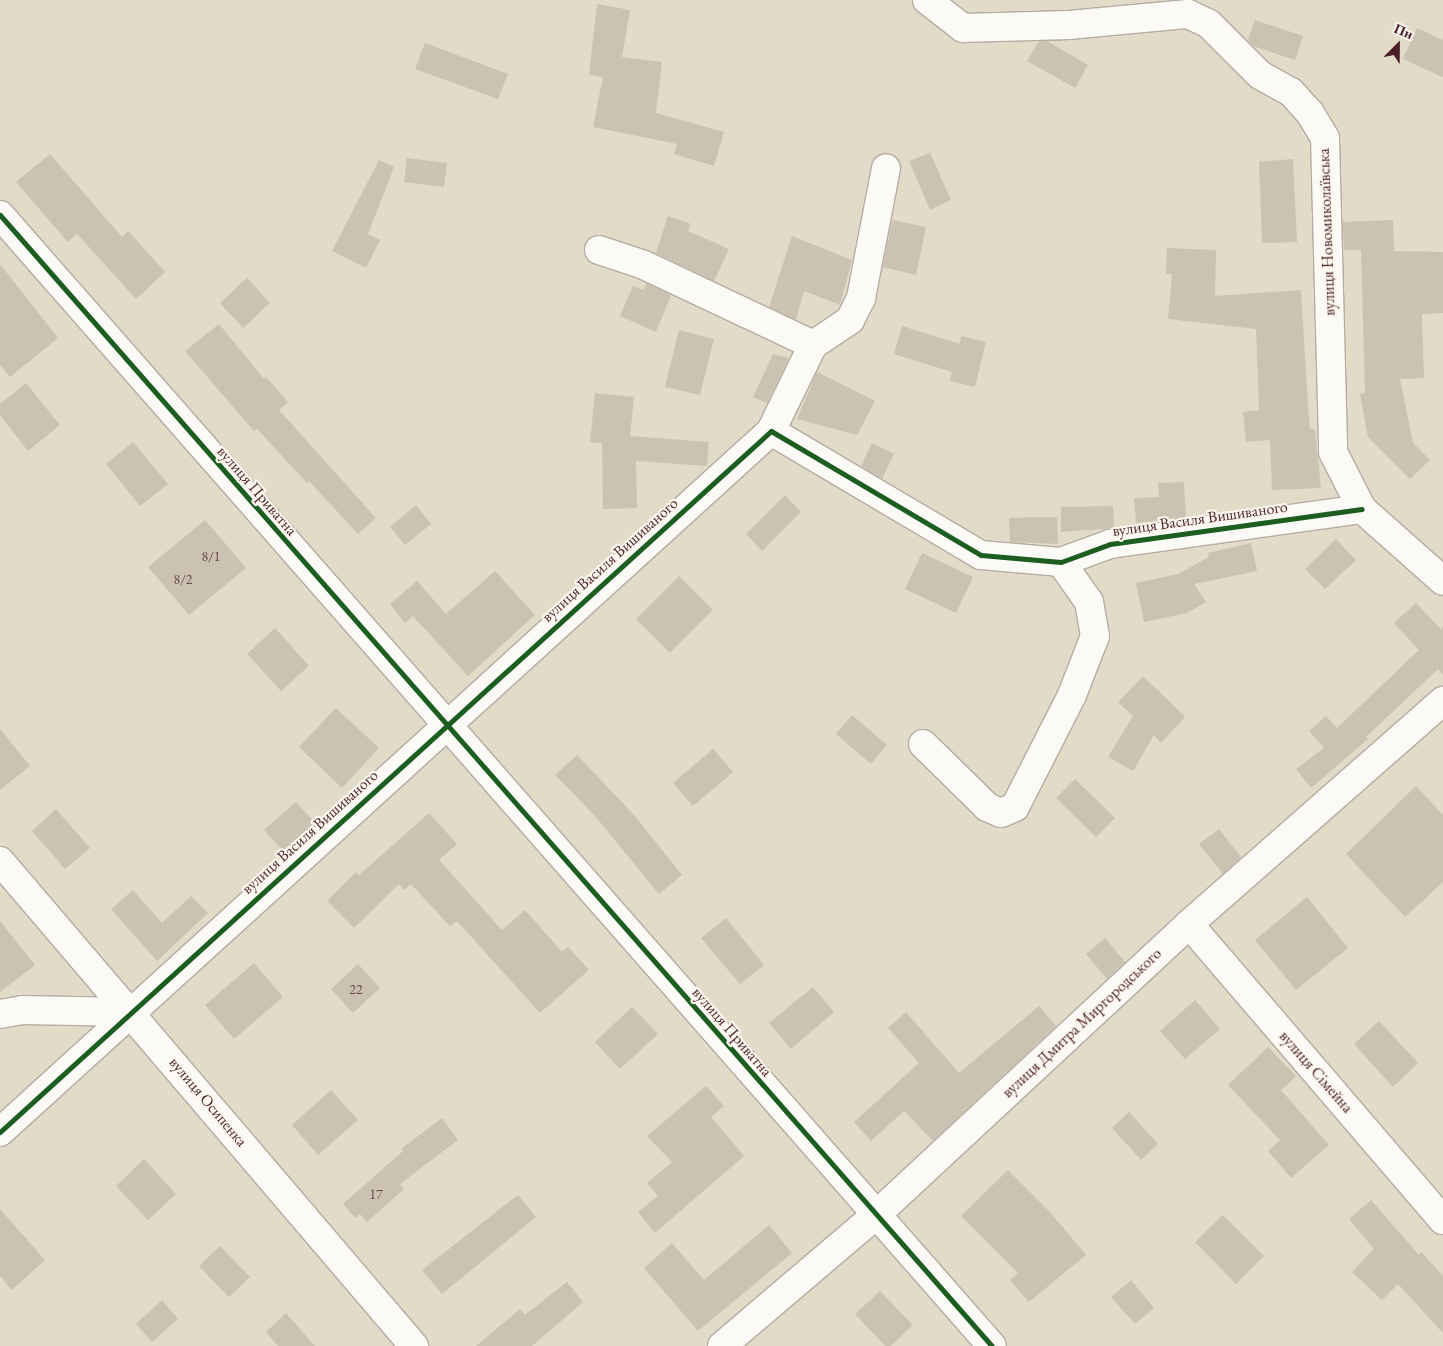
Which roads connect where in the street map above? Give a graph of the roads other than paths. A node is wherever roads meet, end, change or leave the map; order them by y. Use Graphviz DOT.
graph roads {
  1 [pos="927,0"];
  2 [pos="886,168"];
  3 [pos="0,215"];
  4 [pos="599,250"];
  5 [pos="813,345"];
  6 [pos="771,431"];
  7 [pos="1362,509"];
  8 [pos="1061,562"];
  9 [pos="1443,581"];
  10 [pos="1443,701"];
  11 [pos="445,726"];
  12 [pos="923,744"];
  13 [pos="0,860"];
  14 [pos="1189,924"];
  15 [pos="132,1012"];
  16 [pos="0,1014"];
  17 [pos="0,1132"];
  18 [pos="876,1215"];
  19 [pos="1443,1220"];
  20 [pos="414,1346"];
  21 [pos="722,1346"];
  22 [pos="992,1346"];
  1 -- 7 [label="street, вулиця Новомиколаївська"];
  2 -- 5 [label="street"];
  3 -- 11 [label="street, вулиця Приватна"];
  4 -- 5 [label="street"];
  5 -- 6 [label="street"];
  6 -- 8 [label="street, вулиця Василя Вишиваного"];
  6 -- 11 [label="street, вулиця Василя Вишиваного"];
  7 -- 8 [label="street, вулиця Василя Вишиваного"];
  7 -- 9 [label="street"];
  8 -- 12 [label="street"];
  10 -- 14 [label="street, вулиця Дмитра Миргородського"];
  11 -- 15 [label="street, вулиця Василя Вишиваного"];
  11 -- 18 [label="street, вулиця Приватна"];
  13 -- 15 [label="street, вулиця Осипенка"];
  14 -- 18 [label="street, вулиця Дмитра Миргородського"];
  14 -- 19 [label="street, вулиця Сімейна"];
  15 -- 16 [label="street"];
  15 -- 17 [label="street, вулиця Василя Вишиваного"];
  15 -- 20 [label="street, вулиця Осипенка"];
  18 -- 21 [label="street, вулиця Дмитра Миргородського"];
  18 -- 22 [label="street, вулиця Приватна"];
}
